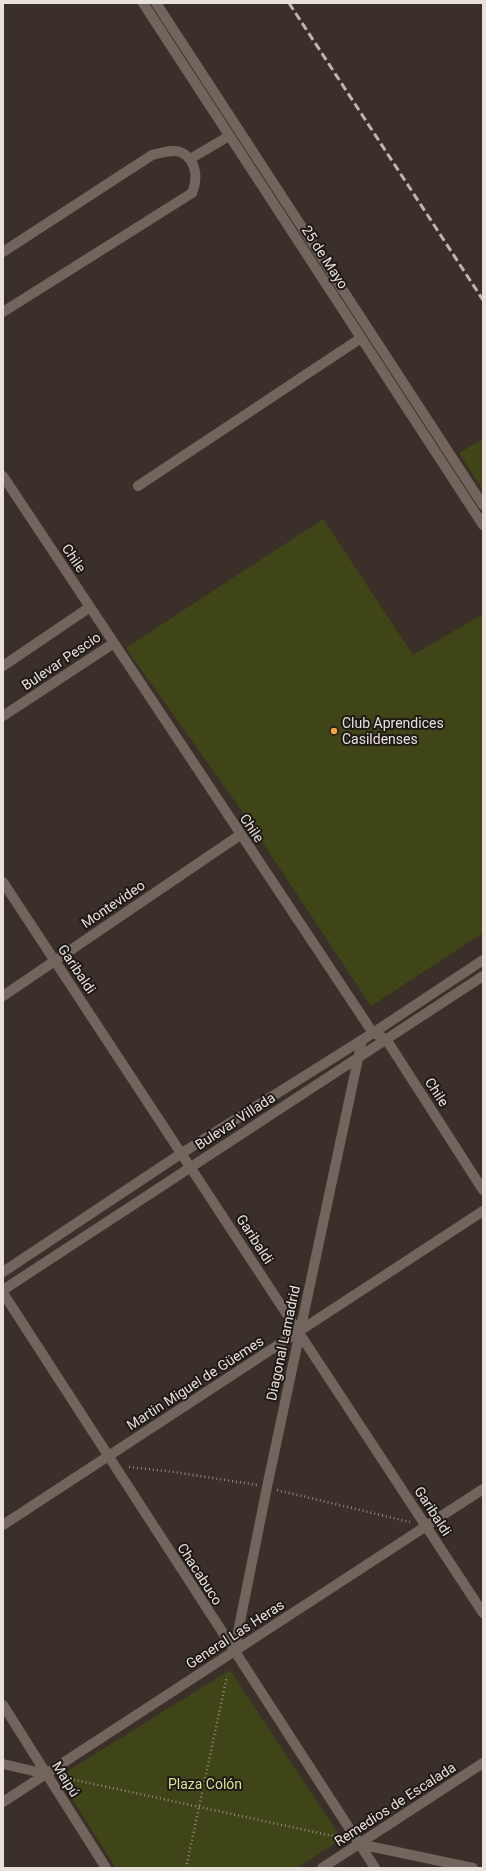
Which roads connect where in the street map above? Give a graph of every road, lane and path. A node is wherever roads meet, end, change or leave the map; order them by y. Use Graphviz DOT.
graph roads {
  1 [pos="143,3"];
  2 [pos="156,3"];
  3 [pos="229,136"];
  4 [pos="190,159"];
  5 [pos="3,252"];
  6 [pos="3,312"];
  7 [pos="361,338"];
  8 [pos="3,476"];
  9 [pos="138,486"];
  10 [pos="483,505"];
  11 [pos="483,526"];
  12 [pos="90,607"];
  13 [pos="114,643"];
  14 [pos="3,666"];
  15 [pos="3,716"];
  16 [pos="240,835"];
  17 [pos="3,882"];
  18 [pos="55,960"];
  19 [pos="483,960"];
  20 [pos="483,976"];
  21 [pos="3,996"];
  22 [pos="373,1033"];
  23 [pos="386,1039"];
  24 [pos="362,1040"];
  25 [pos="359,1057"];
  26 [pos="182,1153"];
  27 [pos="191,1166"];
  28 [pos="483,1190"];
  29 [pos="483,1212"];
  30 [pos="3,1272"];
  31 [pos="3,1290"];
  32 [pos="3,1294"];
  33 [pos="299,1332"];
  34 [pos="108,1457"];
  35 [pos="483,1489"];
  36 [pos="3,1525"];
  37 [pos="426,1526"];
  38 [pos="483,1613"];
  39 [pos="234,1652"];
  40 [pos="227,1676"];
  41 [pos="3,1705"];
  42 [pos="483,1763"];
  43 [pos="3,1764"];
  44 [pos="46,1774"];
  45 [pos="66,1778"];
  46 [pos="3,1802"];
  47 [pos="199,1807"];
  48 [pos="333,1836"];
  49 [pos="359,1844"];
  50 [pos="106,1868"];
  51 [pos="186,1868"];
  52 [pos="322,1868"];
  53 [pos="375,1868"];
  54 [pos="473,1868"];
  1 -- 3 [label="street, 25 de Mayo"];
  2 -- 10 [label="street, 25 de Mayo"];
  3 -- 4 [label="street"];
  3 -- 7 [label="street, 25 de Mayo"];
  4 -- 5 [label="street"];
  4 -- 6 [label="street"];
  7 -- 9 [label="street"];
  7 -- 11 [label="street, 25 de Mayo"];
  8 -- 12 [label="street, Chile"];
  12 -- 13 [label="street, Chile"];
  12 -- 14 [label="street, Bulevar Pescio"];
  13 -- 15 [label="street, Bulevar Pescio"];
  13 -- 16 [label="street, Chile"];
  16 -- 18 [label="street, Montevideo"];
  16 -- 22 [label="street, Chile"];
  17 -- 18 [label="street, Garibaldi"];
  18 -- 21 [label="street, Montevideo"];
  18 -- 26 [label="street, Garibaldi"];
  19 -- 22 [label="street, Bulevar Villada"];
  20 -- 23 [label="street, Bulevar Villada"];
  22 -- 23 [label="street"];
  22 -- 24 [label="street, Bulevar Villada"];
  23 -- 25 [label="street, Bulevar Villada"];
  23 -- 28 [label="street, Chile"];
  24 -- 25 [label="street, Diagonal Lamadrid"];
  24 -- 26 [label="street, Bulevar Villada"];
  25 -- 27 [label="street, Bulevar Villada"];
  25 -- 33 [label="street, Diagonal Lamadrid"];
  26 -- 27 [label="street, Garibaldi"];
  26 -- 30 [label="street, Bulevar Villada"];
  27 -- 31 [label="street, Bulevar Villada"];
  27 -- 33 [label="street, Garibaldi"];
  29 -- 33 [label="street, Martin Miguel de Güemes"];
  32 -- 34 [label="street, Chacabuco"];
  33 -- 34 [label="street, Martin Miguel de Güemes"];
  33 -- 37 [label="street, Garibaldi"];
  33 -- 39 [label="street, Diagonal Lamadrid"];
  34 -- 36 [label="street, Martin Miguel de Güemes"];
  34 -- 39 [label="street, Chacabuco"];
  35 -- 37 [label="street, General Las Heras"];
  37 -- 38 [label="street, Garibaldi"];
  37 -- 39 [label="street, General Las Heras"];
  39 -- 44 [label="street, General Las Heras"];
  39 -- 49 [label="street, Chacabuco"];
  40 -- 47 [label="path"];
  41 -- 44 [label="street, Maipú"];
  42 -- 49 [label="street, Remedios de Escalada"];
  43 -- 44 [label="street"];
  44 -- 46 [label="street, General Las Heras"];
  44 -- 50 [label="street, Maipú"];
  45 -- 47 [label="path"];
  47 -- 48 [label="path"];
  47 -- 51 [label="path"];
  49 -- 52 [label="street, Remedios de Escalada"];
  49 -- 53 [label="street, Chacabuco"];
  49 -- 54 [label="street"];
}
